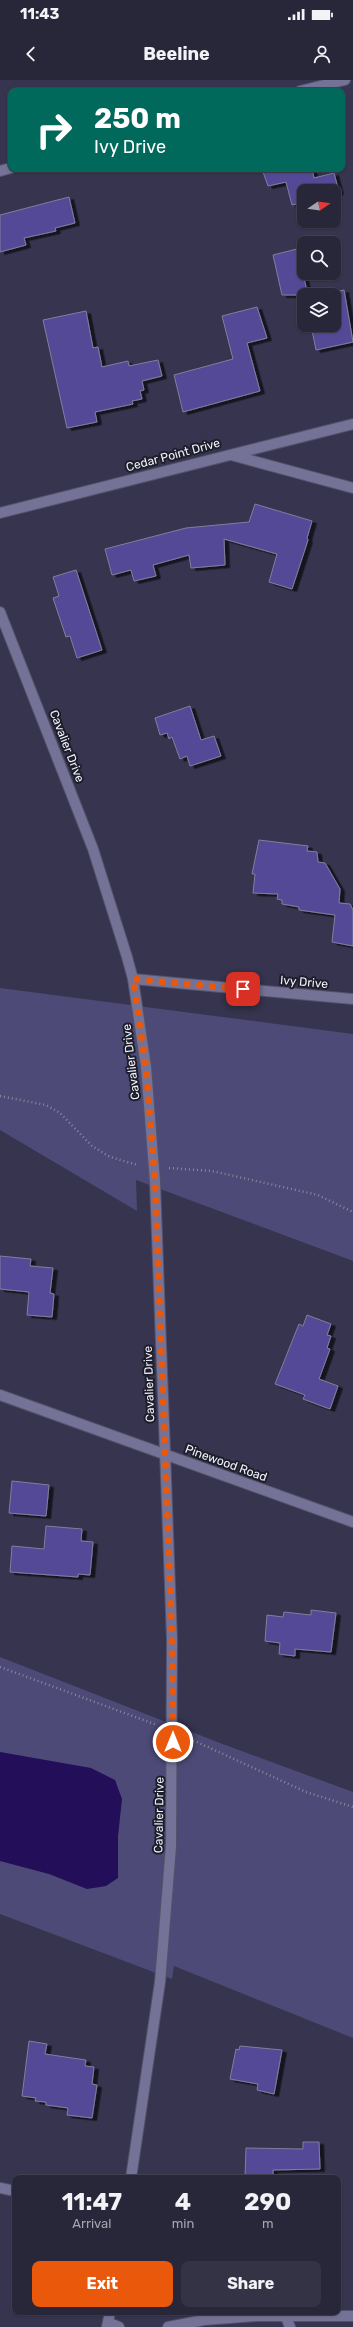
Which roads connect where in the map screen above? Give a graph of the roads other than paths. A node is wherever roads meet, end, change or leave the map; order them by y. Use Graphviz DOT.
graph roads {
  1 [pos="345,80"];
  2 [pos="312,88"];
  3 [pos="353,424"];
  4 [pos="229,454"];
  5 [pos="353,488"];
  6 [pos="0,513"];
  7 [pos="0,612"];
  8 [pos="133,979"];
  9 [pos="353,999"];
  10 [pos="0,1395"];
  11 [pos="164,1455"];
  12 [pos="353,1522"];
  13 [pos="131,2175"];
  14 [pos="0,2188"];
  15 [pos="12,2190"];
  16 [pos="110,2315"];
  17 [pos="285,2315"];
  18 [pos="353,2316"];
  19 [pos="108,2325"];
  20 [pos="119,2327"];
  21 [pos="168,2327"];
  22 [pos="290,2327"];
  1 -- 2 [label="street"];
  3 -- 4 [label="street, Cedar Point Drive"];
  4 -- 5 [label="street"];
  4 -- 6 [label="street, Cedar Point Drive"];
  7 -- 8 [label="street, Cavalier Drive"];
  8 -- 9 [label="street, Ivy Drive"];
  8 -- 11 [label="street, Cavalier Drive"];
  10 -- 11 [label="street, Pinewood Road"];
  11 -- 12 [label="street, Pinewood Road"];
  11 -- 13 [label="street, Cavalier Drive"];
  14 -- 15 [label="street"];
  16 -- 19 [label="street"];
  17 -- 18 [label="street"];
  17 -- 21 [label="street"];
  17 -- 22 [label="street"];
  19 -- 20 [label="street"];
}
